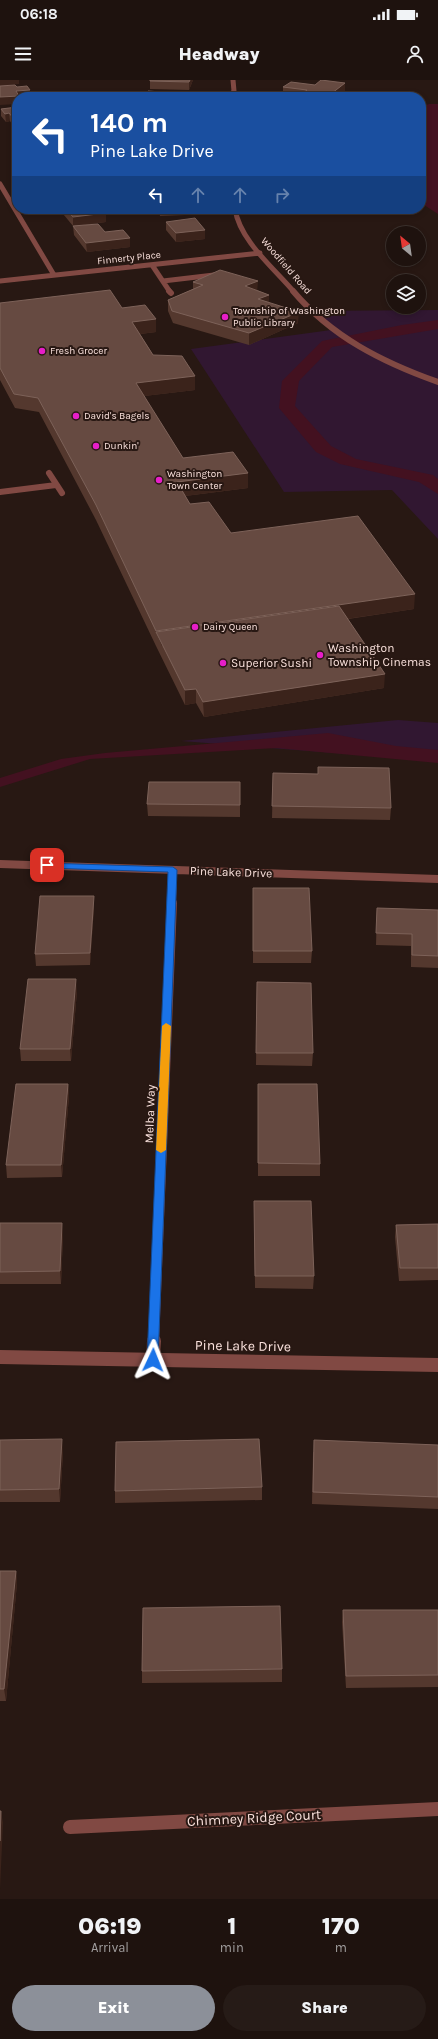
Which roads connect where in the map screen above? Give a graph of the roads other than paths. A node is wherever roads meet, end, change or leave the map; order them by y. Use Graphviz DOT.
graph roads {
  1 [pos="233,80"];
  2 [pos="233,92"];
  3 [pos="0,184"];
  4 [pos="12,204"];
  5 [pos="18,214"];
  6 [pos="236,214"];
  7 [pos="260,253"];
  8 [pos="152,265"];
  9 [pos="54,275"];
  10 [pos="214,275"];
  11 [pos="0,281"];
  12 [pos="163,281"];
  13 [pos="171,293"];
  14 [pos="438,382"];
  15 [pos="50,473"];
  16 [pos="56,484"];
  17 [pos="0,492"];
  18 [pos="62,493"];
  19 [pos="0,864"];
  20 [pos="173,870"];
  21 [pos="438,879"];
  22 [pos="0,1356"];
  23 [pos="153,1360"];
  24 [pos="438,1365"];
  25 [pos="438,1809"];
  26 [pos="70,1827"];
  1 -- 2 [label="street"];
  3 -- 4 [label="street"];
  5 -- 9 [label="street"];
  6 -- 7 [label="street, Woodfield Road"];
  7 -- 8 [label="street, Finnerty Place"];
  7 -- 14 [label="street, Woodfield Road"];
  8 -- 9 [label="street, Finnerty Place"];
  8 -- 12 [label="street"];
  9 -- 11 [label="street, Finnerty Place"];
  10 -- 12 [label="street"];
  12 -- 13 [label="street"];
  15 -- 16 [label="street"];
  16 -- 17 [label="street"];
  16 -- 18 [label="street"];
  19 -- 20 [label="street, Pine Lake Drive"];
  20 -- 21 [label="street, Pine Lake Drive"];
  20 -- 23 [label="street, Melba Way"];
  22 -- 23 [label="street, Pine Lake Drive"];
  23 -- 24 [label="street, Pine Lake Drive"];
  25 -- 26 [label="street, Chimney Ridge Court"];
}
